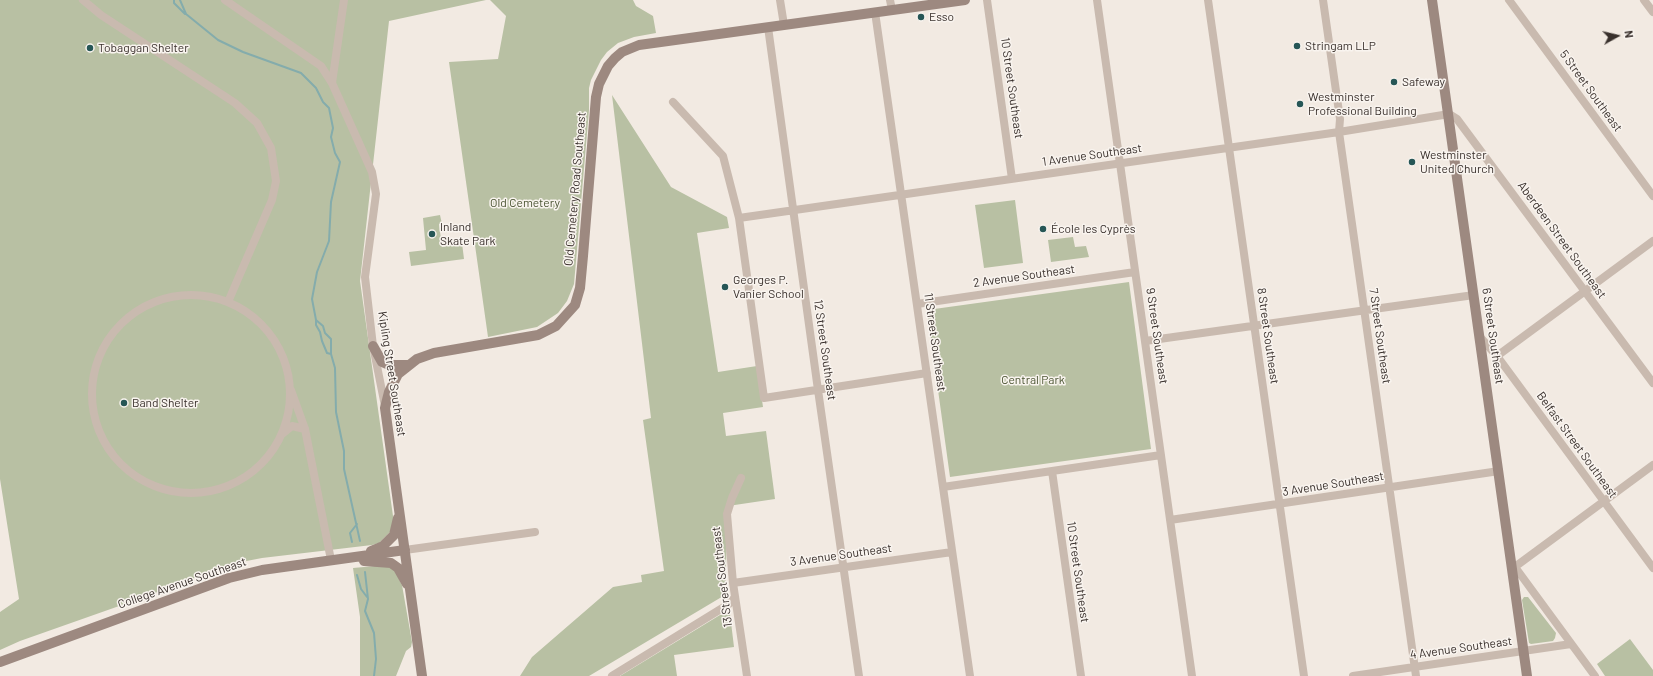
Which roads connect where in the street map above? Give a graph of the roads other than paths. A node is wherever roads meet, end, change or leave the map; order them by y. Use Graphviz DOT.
graph roads {
  1 [pos="83,0"];
  2 [pos="225,0"];
  3 [pos="344,0"];
  4 [pos="780,0"];
  5 [pos="965,0"];
  6 [pos="987,0"];
  7 [pos="1097,0"];
  8 [pos="1208,0"];
  9 [pos="1323,0"];
  10 [pos="1432,0"];
  11 [pos="1509,0"];
  12 [pos="1644,0"];
  13 [pos="891,5"];
  14 [pos="876,12"];
  15 [pos="1653,12"];
  16 [pos="784,25"];
  17 [pos="768,27"];
  18 [pos="335,62"];
  19 [pos="321,66"];
  20 [pos="332,83"];
  21 [pos="673,102"];
  22 [pos="1449,114"];
  23 [pos="1339,132"];
  24 [pos="1229,148"];
  25 [pos="1120,163"];
  26 [pos="1012,179"];
  27 [pos="902,195"];
  28 [pos="1653,196"];
  29 [pos="794,210"];
  30 [pos="739,218"];
  31 [pos="1653,241"];
  32 [pos="1135,272"];
  33 [pos="1584,291"];
  34 [pos="1474,294"];
  35 [pos="228,302"];
  36 [pos="917,304"];
  37 [pos="1364,310"];
  38 [pos="1254,326"];
  39 [pos="1480,337"];
  40 [pos="1145,341"];
  41 [pos="373,346"];
  42 [pos="1497,356"];
  43 [pos="408,365"];
  44 [pos="927,373"];
  45 [pos="1653,384"];
  46 [pos="290,386"];
  47 [pos="818,390"];
  48 [pos="387,419"];
  49 [pos="305,429"];
  50 [pos="280,435"];
  51 [pos="1161,454"];
  52 [pos="1653,465"];
  53 [pos="1052,471"];
  54 [pos="1499,471"];
  55 [pos="741,478"];
  56 [pos="943,487"];
  57 [pos="1389,487"];
  58 [pos="1604,501"];
  59 [pos="1280,504"];
  60 [pos="399,508"];
  61 [pos="1170,520"];
  62 [pos="535,532"];
  63 [pos="405,550"];
  64 [pos="952,552"];
  65 [pos="359,556"];
  66 [pos="335,560"];
  67 [pos="843,567"];
  68 [pos="1513,568"];
  69 [pos="1653,568"];
  70 [pos="733,583"];
  71 [pos="736,597"];
  72 [pos="412,599"];
  73 [pos="1571,644"];
  74 [pos="1524,651"];
  75 [pos="20,655"];
  76 [pos="0,662"];
  77 [pos="1415,666"];
  78 [pos="0,667"];
  79 [pos="422,676"];
  80 [pos="612,676"];
  81 [pos="747,676"];
  82 [pos="859,676"];
  83 [pos="970,676"];
  84 [pos="1081,676"];
  85 [pos="1192,676"];
  86 [pos="1304,676"];
  87 [pos="1354,676"];
  88 [pos="1416,676"];
  89 [pos="1528,676"];
  90 [pos="1595,676"];
  1 -- 35 [label="street"];
  2 -- 19 [label="street"];
  3 -- 18 [label="street"];
  4 -- 16 [label="street"];
  5 -- 13 [label="street, Old Cemetery Road Southeast"];
  6 -- 26 [label="street, 10 Street Southeast"];
  7 -- 25 [label="street, 9 Street Southeast"];
  8 -- 24 [label="street, 8 Street Southeast"];
  9 -- 23 [label="street, 7 Street Southeast"];
  10 -- 22 [label="street, 6 Street Southeast"];
  11 -- 28 [label="street, 5 Street Southeast"];
  12 -- 15 [label="street"];
  13 -- 14 [label="street, Old Cemetery Road Southeast"];
  14 -- 16 [label="street, Old Cemetery Road Southeast"];
  14 -- 27 [label="street, 11 Street Southeast"];
  16 -- 17 [label="street, Old Cemetery Road Southeast"];
  17 -- 29 [label="street, 12 Street Southeast"];
  17 -- 43 [label="street, Old Cemetery Road Southeast"];
  18 -- 19 [label="street"];
  18 -- 20 [label="street"];
  19 -- 20 [label="street, Kipling Street Southeast"];
  20 -- 41 [label="street, Kipling Street Southeast"];
  21 -- 30 [label="street"];
  22 -- 23 [label="street, 1 Avenue Southeast"];
  22 -- 33 [label="street, Aberdeen Street Southeast"];
  22 -- 34 [label="street, 6 Street Southeast"];
  23 -- 24 [label="street, 1 Avenue Southeast"];
  23 -- 37 [label="street, 7 Street Southeast"];
  24 -- 25 [label="street, 1 Avenue Southeast"];
  24 -- 38 [label="street, 8 Street Southeast"];
  25 -- 26 [label="street, 1 Avenue Southeast"];
  25 -- 32 [label="street, 9 Street Southeast"];
  26 -- 27 [label="street, 1 Avenue Southeast"];
  27 -- 29 [label="street, 1 Avenue Southeast"];
  27 -- 36 [label="street, 11 Street Southeast"];
  29 -- 30 [label="street, 1 Avenue Southeast"];
  29 -- 47 [label="street, 12 Street Southeast"];
  30 -- 47 [label="street"];
  31 -- 33 [label="street"];
  32 -- 36 [label="street, 2 Avenue Southeast"];
  32 -- 40 [label="street, 9 Street Southeast"];
  33 -- 42 [label="street"];
  33 -- 45 [label="street, Aberdeen Street Southeast"];
  34 -- 37 [label="street"];
  34 -- 39 [label="street, 6 Street Southeast"];
  35 -- 46 [label="street"];
  35 -- 50 [label="street"];
  36 -- 44 [label="street, 11 Street Southeast"];
  37 -- 38 [label="street"];
  37 -- 57 [label="street, 7 Street Southeast"];
  38 -- 40 [label="street"];
  38 -- 59 [label="street, 8 Street Southeast"];
  39 -- 42 [label="street, Belfast Street Southeast"];
  39 -- 54 [label="street, 6 Street Southeast"];
  40 -- 51 [label="street, 9 Street Southeast"];
  41 -- 43 [label="street"];
  41 -- 48 [label="street, Kipling Street Southeast"];
  42 -- 58 [label="street, Belfast Street Southeast"];
  43 -- 48 [label="street"];
  44 -- 47 [label="street"];
  44 -- 56 [label="street, 11 Street Southeast"];
  46 -- 49 [label="street"];
  46 -- 50 [label="street"];
  47 -- 67 [label="street, 12 Street Southeast"];
  48 -- 60 [label="street, Kipling Street Southeast"];
  49 -- 50 [label="street"];
  49 -- 66 [label="street"];
  51 -- 53 [label="street"];
  51 -- 61 [label="street, 9 Street Southeast"];
  52 -- 58 [label="street"];
  53 -- 56 [label="street"];
  53 -- 84 [label="street, 10 Street Southeast"];
  54 -- 57 [label="street, 3 Avenue Southeast"];
  54 -- 68 [label="street, 6 Street Southeast"];
  55 -- 70 [label="street, 13 Street Southeast"];
  56 -- 64 [label="street, 11 Street Southeast"];
  57 -- 59 [label="street, 3 Avenue Southeast"];
  57 -- 77 [label="street, 7 Street Southeast"];
  58 -- 68 [label="street"];
  58 -- 69 [label="street, Belfast Street Southeast"];
  59 -- 61 [label="street, 3 Avenue Southeast"];
  59 -- 86 [label="street, 8 Street Southeast"];
  60 -- 63 [label="street, Kipling Street Southeast"];
  60 -- 65 [label="street"];
  61 -- 85 [label="street, 9 Street Southeast"];
  62 -- 63 [label="street"];
  63 -- 65 [label="street, College Avenue Southeast"];
  63 -- 72 [label="street, Kipling Street Southeast"];
  64 -- 67 [label="street, 3 Avenue Southeast"];
  64 -- 83 [label="street, 11 Street Southeast"];
  65 -- 66 [label="street, College Avenue Southeast"];
  66 -- 72 [label="street"];
  66 -- 75 [label="street, College Avenue Southeast"];
  67 -- 70 [label="street, 3 Avenue Southeast"];
  67 -- 82 [label="street, 12 Street Southeast"];
  68 -- 73 [label="street"];
  68 -- 74 [label="street, 6 Street Southeast"];
  70 -- 71 [label="street, 13 Street Southeast"];
  71 -- 80 [label="street"];
  71 -- 81 [label="street, 13 Street Southeast"];
  72 -- 79 [label="street, Kipling Street Southeast"];
  73 -- 74 [label="street, 4 Avenue Southeast"];
  73 -- 90 [label="street"];
  74 -- 77 [label="street, 4 Avenue Southeast"];
  74 -- 89 [label="street, 6 Street Southeast"];
  75 -- 76 [label="street, College Avenue Southeast"];
  75 -- 78 [label="street, College Avenue Southeast"];
  77 -- 87 [label="street, 4 Avenue Southeast"];
  77 -- 88 [label="street, 7 Street Southeast"];
}
